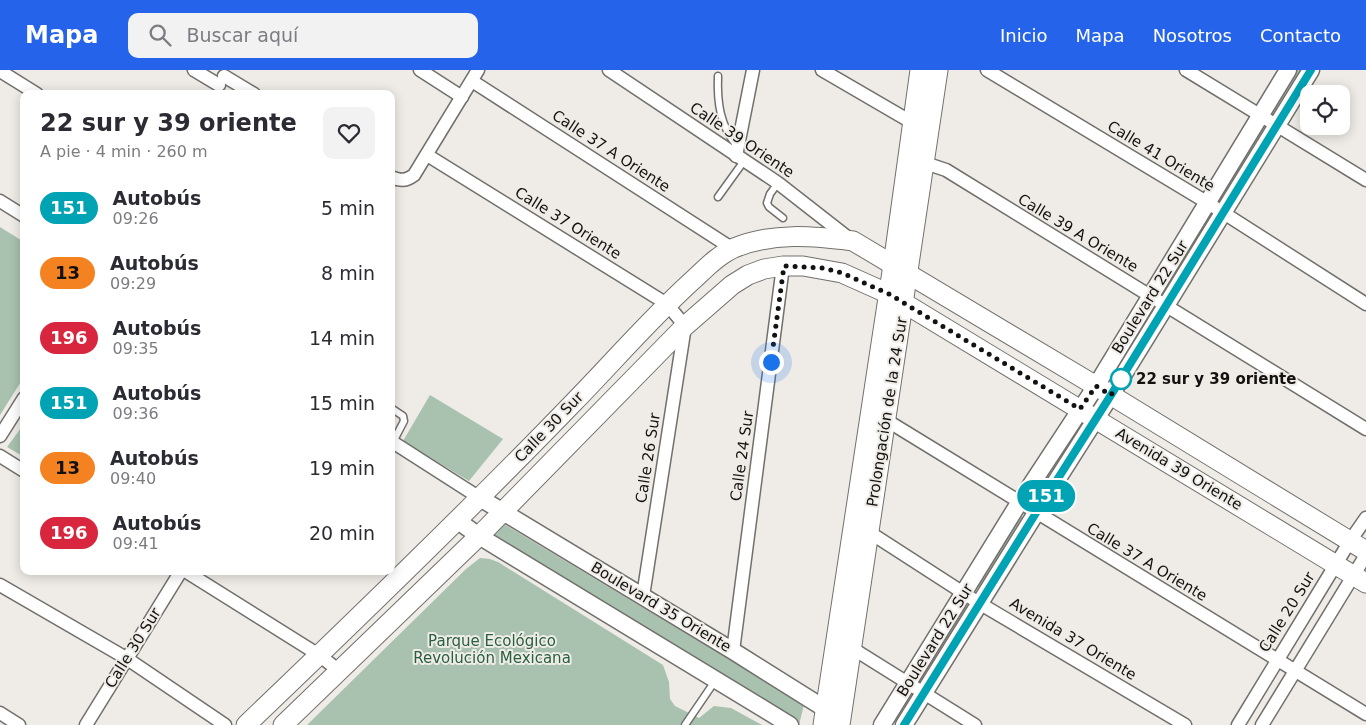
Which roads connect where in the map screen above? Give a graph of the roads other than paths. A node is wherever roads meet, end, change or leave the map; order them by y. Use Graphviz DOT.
graph roads {
  1 [pos="0,70"];
  2 [pos="194,70"];
  3 [pos="420,70"];
  4 [pos="609,70"];
  5 [pos="753,70"];
  6 [pos="822,70"];
  7 [pos="920,70"];
  8 [pos="938,70"];
  9 [pos="987,70"];
  10 [pos="1186,70"];
  11 [pos="1288,70"];
  12 [pos="1311,70"];
  13 [pos="475,76"];
  14 [pos="718,76"];
  15 [pos="221,81"];
  16 [pos="31,90"];
  17 [pos="244,90"];
  18 [pos="462,97"];
  19 [pos="1261,116"];
  20 [pos="913,123"];
  21 [pos="1277,126"];
  22 [pos="427,155"];
  23 [pos="739,155"];
  24 [pos="925,163"];
  25 [pos="395,178"];
  26 [pos="1366,180"];
  27 [pos="778,183"];
  28 [pos="718,197"];
  29 [pos="0,201"];
  30 [pos="1208,203"];
  31 [pos="1224,213"];
  32 [pos="20,214"];
  33 [pos="783,218"];
  34 [pos="853,241"];
  35 [pos="733,249"];
  36 [pos="784,266"];
  37 [pos="901,269"];
  38 [pos="1150,296"];
  39 [pos="897,298"];
  40 [pos="667,304"];
  41 [pos="1366,304"];
  42 [pos="1166,306"];
  43 [pos="685,326"];
  44 [pos="1104,390"];
  45 [pos="20,404"];
  46 [pos="395,411"];
  47 [pos="1088,414"];
  48 [pos="886,420"];
  49 [pos="1366,429"];
  50 [pos="0,436"];
  51 [pos="395,437"];
  52 [pos="395,444"];
  53 [pos="0,456"];
  54 [pos="20,468"];
  55 [pos="480,498"];
  56 [pos="1019,503"];
  57 [pos="502,512"];
  58 [pos="1036,513"];
  59 [pos="1366,518"];
  60 [pos="458,521"];
  61 [pos="869,532"];
  62 [pos="479,536"];
  63 [pos="1350,541"];
  64 [pos="1366,553"];
  65 [pos="1336,564"];
  66 [pos="180,575"];
  67 [pos="189,575"];
  68 [pos="1360,579"];
  69 [pos="0,585"];
  70 [pos="964,593"];
  71 [pos="643,596"];
  72 [pos="980,603"];
  73 [pos="844,643"];
  74 [pos="734,651"];
  75 [pos="319,655"];
  76 [pos="126,658"];
  77 [pos="1277,660"];
  78 [pos="338,670"];
  79 [pos="1295,671"];
  80 [pos="716,680"];
  81 [pos="908,684"];
  82 [pos="923,694"];
  83 [pos="0,713"];
  84 [pos="1366,714"];
  85 [pos="832,719"];
  86 [pos="19,725"];
  87 [pos="86,725"];
  88 [pos="225,725"];
  89 [pos="246,725"];
  90 [pos="283,725"];
  91 [pos="685,725"];
  92 [pos="790,725"];
  93 [pos="882,725"];
  94 [pos="904,725"];
  95 [pos="975,725"];
  96 [pos="1185,725"];
  97 [pos="1238,725"];
  98 [pos="1262,725"];
  1 -- 16 [label="street"];
  2 -- 15 [label="street"];
  3 -- 18 [label="street"];
  4 -- 23 [label="street, Calle 39 Oriente"];
  5 -- 23 [label="street"];
  6 -- 20 [label="street"];
  7 -- 20 [label="main road, Prolongación de la 24 Sur"];
  8 -- 24 [label="main road, Prolongación de la 24 Sur"];
  9 -- 30 [label="street, Calle 41 Oriente"];
  10 -- 19 [label="street"];
  11 -- 19 [label="street, Boulevard 22 Sur"];
  12 -- 21 [label="street, Boulevard 22 Sur"];
  13 -- 18 [label="street"];
  13 -- 35 [label="street, Calle 37 A Oriente"];
  14 -- 23 [label="lane"];
  15 -- 17 [label="street"];
  18 -- 22 [label="street"];
  19 -- 21 [label="street"];
  19 -- 30 [label="street, Boulevard 22 Sur"];
  20 -- 37 [label="main road, Prolongación de la 24 Sur"];
  21 -- 26 [label="street"];
  21 -- 31 [label="street, Boulevard 22 Sur"];
  22 -- 25 [label="street"];
  22 -- 40 [label="street, Calle 37 Oriente"];
  23 -- 27 [label="street, Calle 39 Oriente"];
  23 -- 28 [label="lane"];
  24 -- 37 [label="main road, Prolongación de la 24 Sur"];
  24 -- 38 [label="street, Calle 39 A Oriente"];
  27 -- 33 [label="lane"];
  27 -- 34 [label="street, Calle 39 Oriente"];
  29 -- 32 [label="street"];
  30 -- 31 [label="street, Calle 41 Oriente"];
  30 -- 38 [label="street, Boulevard 22 Sur"];
  31 -- 41 [label="street, Calle 41 Oriente"];
  31 -- 42 [label="street, Boulevard 22 Sur"];
  34 -- 35 [label="main road, Calle 30 Sur"];
  34 -- 37 [label="main road, Calle 30 Sur"];
  35 -- 40 [label="main road, Calle 30 Sur"];
  36 -- 39 [label="main road, Calle 30 Sur"];
  36 -- 43 [label="main road, Calle 30 Sur"];
  36 -- 74 [label="street, Calle 24 Sur"];
  37 -- 39 [label="main road, Prolongación de la 24 Sur"];
  37 -- 44 [label="main road, Avenida 39 Oriente"];
  38 -- 42 [label="street, Calle 39 A Oriente"];
  38 -- 44 [label="street, Boulevard 22 Sur"];
  39 -- 47 [label="main road, Avenida 39 Oriente"];
  39 -- 48 [label="main road, Prolongación de la 24 Sur"];
  39 -- 73 [label="main road, Prolongación de la 24 Sur"];
  40 -- 43 [label="street, Calle 37 Oriente"];
  40 -- 55 [label="main road, Calle 30 Sur"];
  42 -- 44 [label="street, Boulevard 22 Sur"];
  42 -- 49 [label="street, Calle 39 A Oriente"];
  43 -- 57 [label="main road, Calle 30 Sur"];
  43 -- 71 [label="street, Calle 26 Sur"];
  44 -- 47 [label="street, Boulevard 22 Sur"];
  44 -- 63 [label="main road, Avenida 39 Oriente"];
  45 -- 50 [label="street"];
  46 -- 51 [label="lane"];
  47 -- 56 [label="street, Boulevard 22 Sur"];
  47 -- 58 [label="street, Boulevard 22 Sur"];
  47 -- 65 [label="main road, Avenida 39 Oriente"];
  48 -- 56 [label="street, Calle 37 A Oriente"];
  48 -- 61 [label="main road, Prolongación de la 24 Sur"];
  52 -- 55 [label="street"];
  53 -- 54 [label="street"];
  55 -- 57 [label="street, Boulevard 35 Oriente"];
  55 -- 60 [label="main road, Calle 30 Sur"];
  56 -- 58 [label="street, Calle 37 A Oriente"];
  56 -- 70 [label="street, Boulevard 22 Sur"];
  57 -- 62 [label="main road, Calle 30 Sur"];
  57 -- 71 [label="street, Boulevard 35 Oriente"];
  58 -- 72 [label="street, Boulevard 22 Sur"];
  58 -- 77 [label="street, Calle 37 A Oriente"];
  59 -- 63 [label="street, Calle 20 Sur"];
  60 -- 62 [label="street"];
  60 -- 75 [label="main road, Calle 30 Sur"];
  61 -- 70 [label="street, Avenida 37 Oriente"];
  61 -- 73 [label="main road, Prolongación de la 24 Sur"];
  62 -- 78 [label="main road, Calle 30 Sur"];
  62 -- 80 [label="street"];
  63 -- 64 [label="main road, Avenida 39 Oriente"];
  63 -- 65 [label="street, Calle 20 Sur"];
  64 -- 68 [label="street"];
  65 -- 68 [label="main road, Avenida 39 Oriente"];
  65 -- 77 [label="street, Calle 20 Sur"];
  66 -- 76 [label="street, Calle 30 Sur"];
  67 -- 75 [label="street"];
  68 -- 79 [label="street"];
  69 -- 76 [label="street"];
  70 -- 72 [label="street, Avenida 37 Oriente"];
  70 -- 81 [label="street, Boulevard 22 Sur"];
  71 -- 74 [label="street, Boulevard 35 Oriente"];
  72 -- 82 [label="street, Boulevard 22 Sur"];
  72 -- 96 [label="street, Avenida 37 Oriente"];
  73 -- 81 [label="street"];
  73 -- 85 [label="main road, Prolongación de la 24 Sur"];
  74 -- 85 [label="street, Boulevard 35 Oriente"];
  75 -- 78 [label="street"];
  75 -- 89 [label="main road, Calle 30 Sur"];
  76 -- 87 [label="street, Calle 30 Sur"];
  76 -- 88 [label="street"];
  77 -- 79 [label="street, Calle 37 A Oriente"];
  77 -- 97 [label="street, Calle 20 Sur"];
  78 -- 90 [label="main road, Calle 30 Sur"];
  79 -- 84 [label="street, Calle 37 A Oriente"];
  79 -- 98 [label="street"];
  80 -- 91 [label="lane"];
  80 -- 92 [label="street"];
  81 -- 82 [label="street"];
  81 -- 93 [label="street, Boulevard 22 Sur"];
  82 -- 94 [label="street, Boulevard 22 Sur"];
  82 -- 95 [label="street"];
  83 -- 86 [label="street"];
}
